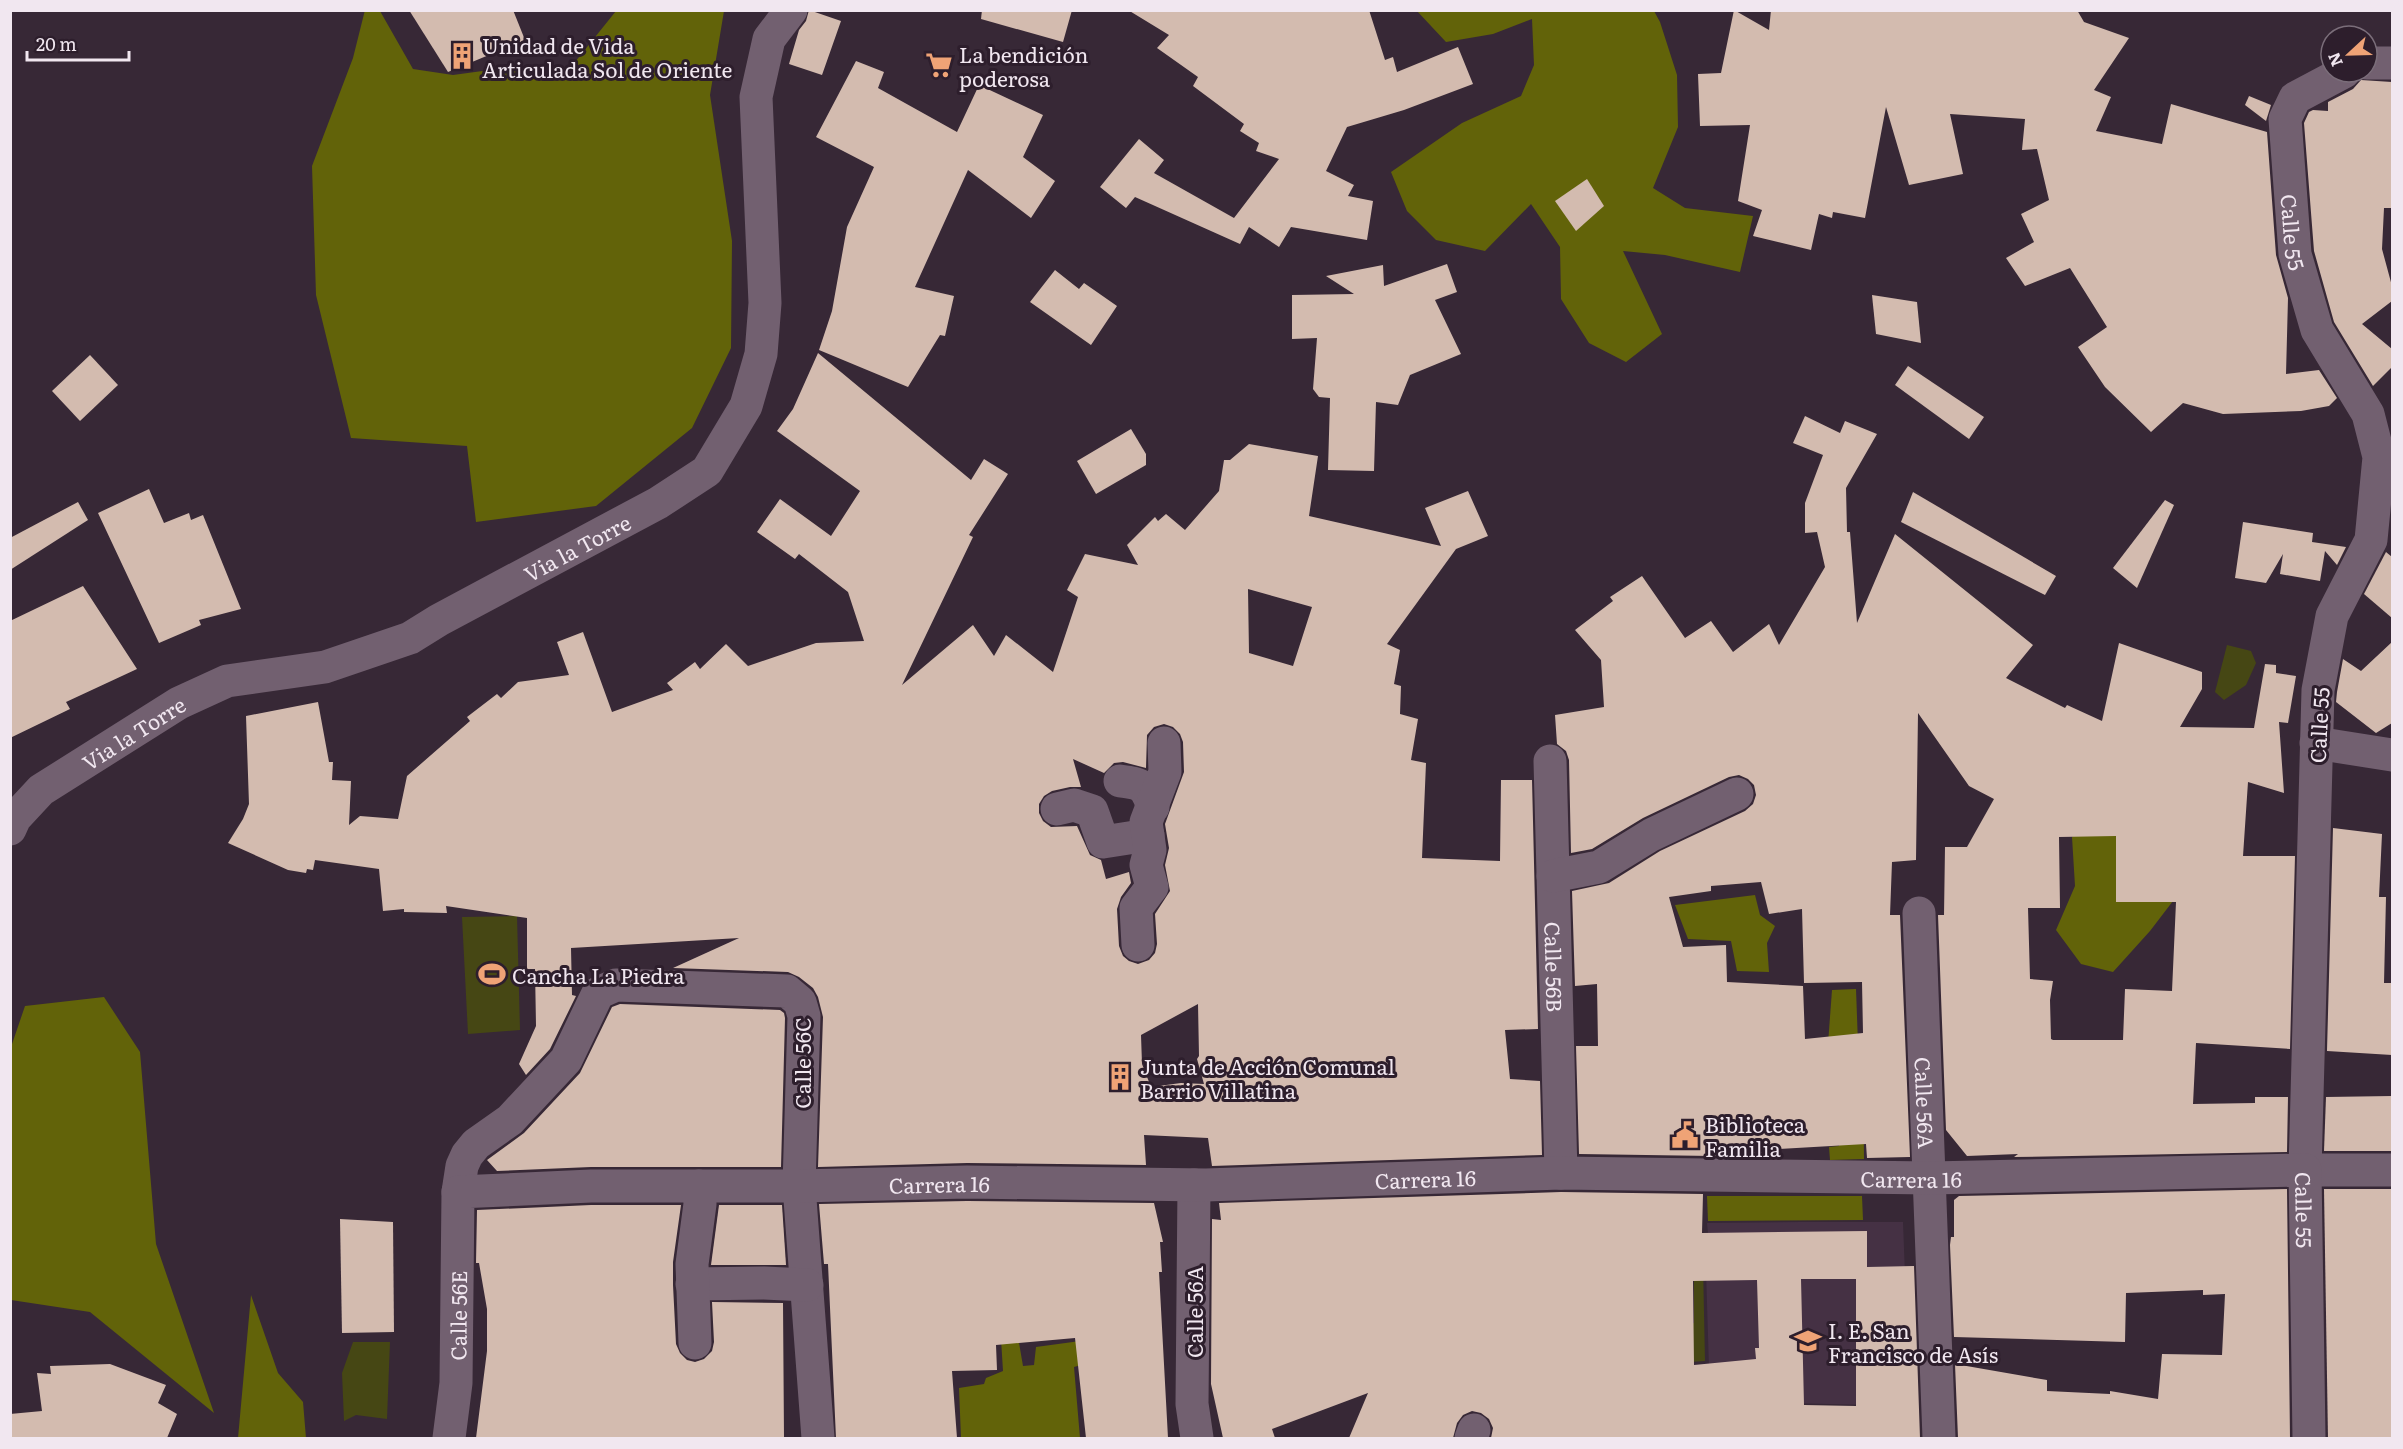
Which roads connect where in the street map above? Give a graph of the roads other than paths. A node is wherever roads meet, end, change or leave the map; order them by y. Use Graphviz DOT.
graph roads {
  1 [pos="791,10"];
  2 [pos="2321,84"];
  3 [pos="1164,743"];
  4 [pos="2316,743"];
  5 [pos="2392,754"];
  6 [pos="1550,761"];
  7 [pos="1120,781"];
  8 [pos="1737,794"];
  9 [pos="1057,809"];
  10 [pos="1150,821"];
  11 [pos="13,824"];
  12 [pos="1553,876"];
  13 [pos="1920,913"];
  14 [pos="1138,945"];
  15 [pos="2305,1170"];
  16 [pos="2392,1170"];
  17 [pos="1561,1173"];
  18 [pos="1930,1178"];
  19 [pos="1194,1185"];
  20 [pos="699,1186"];
  21 [pos="799,1186"];
  22 [pos="458,1192"];
  23 [pos="692,1284"];
  24 [pos="807,1285"];
  25 [pos="695,1343"];
  26 [pos="449,1438"];
  27 [pos="818,1438"];
  28 [pos="1197,1438"];
  29 [pos="1939,1438"];
  30 [pos="2309,1438"];
  1 -- 11 [label="street, Via la Torre"];
  2 -- 4 [label="street, Calle 55"];
  3 -- 10 [label="street"];
  4 -- 5 [label="street"];
  4 -- 15 [label="street, Calle 55"];
  6 -- 12 [label="street, Calle 56B"];
  7 -- 10 [label="street"];
  8 -- 12 [label="street"];
  9 -- 10 [label="street"];
  10 -- 14 [label="street"];
  12 -- 17 [label="street, Calle 56B"];
  13 -- 18 [label="street, Calle 56A"];
  15 -- 16 [label="street, Carrera 16"];
  15 -- 18 [label="street, Carrera 16"];
  15 -- 30 [label="street, Calle 55"];
  17 -- 18 [label="street, Carrera 16"];
  17 -- 19 [label="street, Carrera 16"];
  18 -- 29 [label="street, Calle 56A"];
  19 -- 21 [label="street, Carrera 16"];
  19 -- 28 [label="street, Calle 56A"];
  20 -- 21 [label="street, Carrera 16"];
  20 -- 22 [label="street, Carrera 16"];
  20 -- 23 [label="street"];
  21 -- 22 [label="street, Calle 56C"];
  21 -- 24 [label="street, Calle 56C"];
  22 -- 26 [label="street, Calle 56E"];
  23 -- 24 [label="street"];
  23 -- 25 [label="street"];
  24 -- 27 [label="street, Calle 56C"];
}
